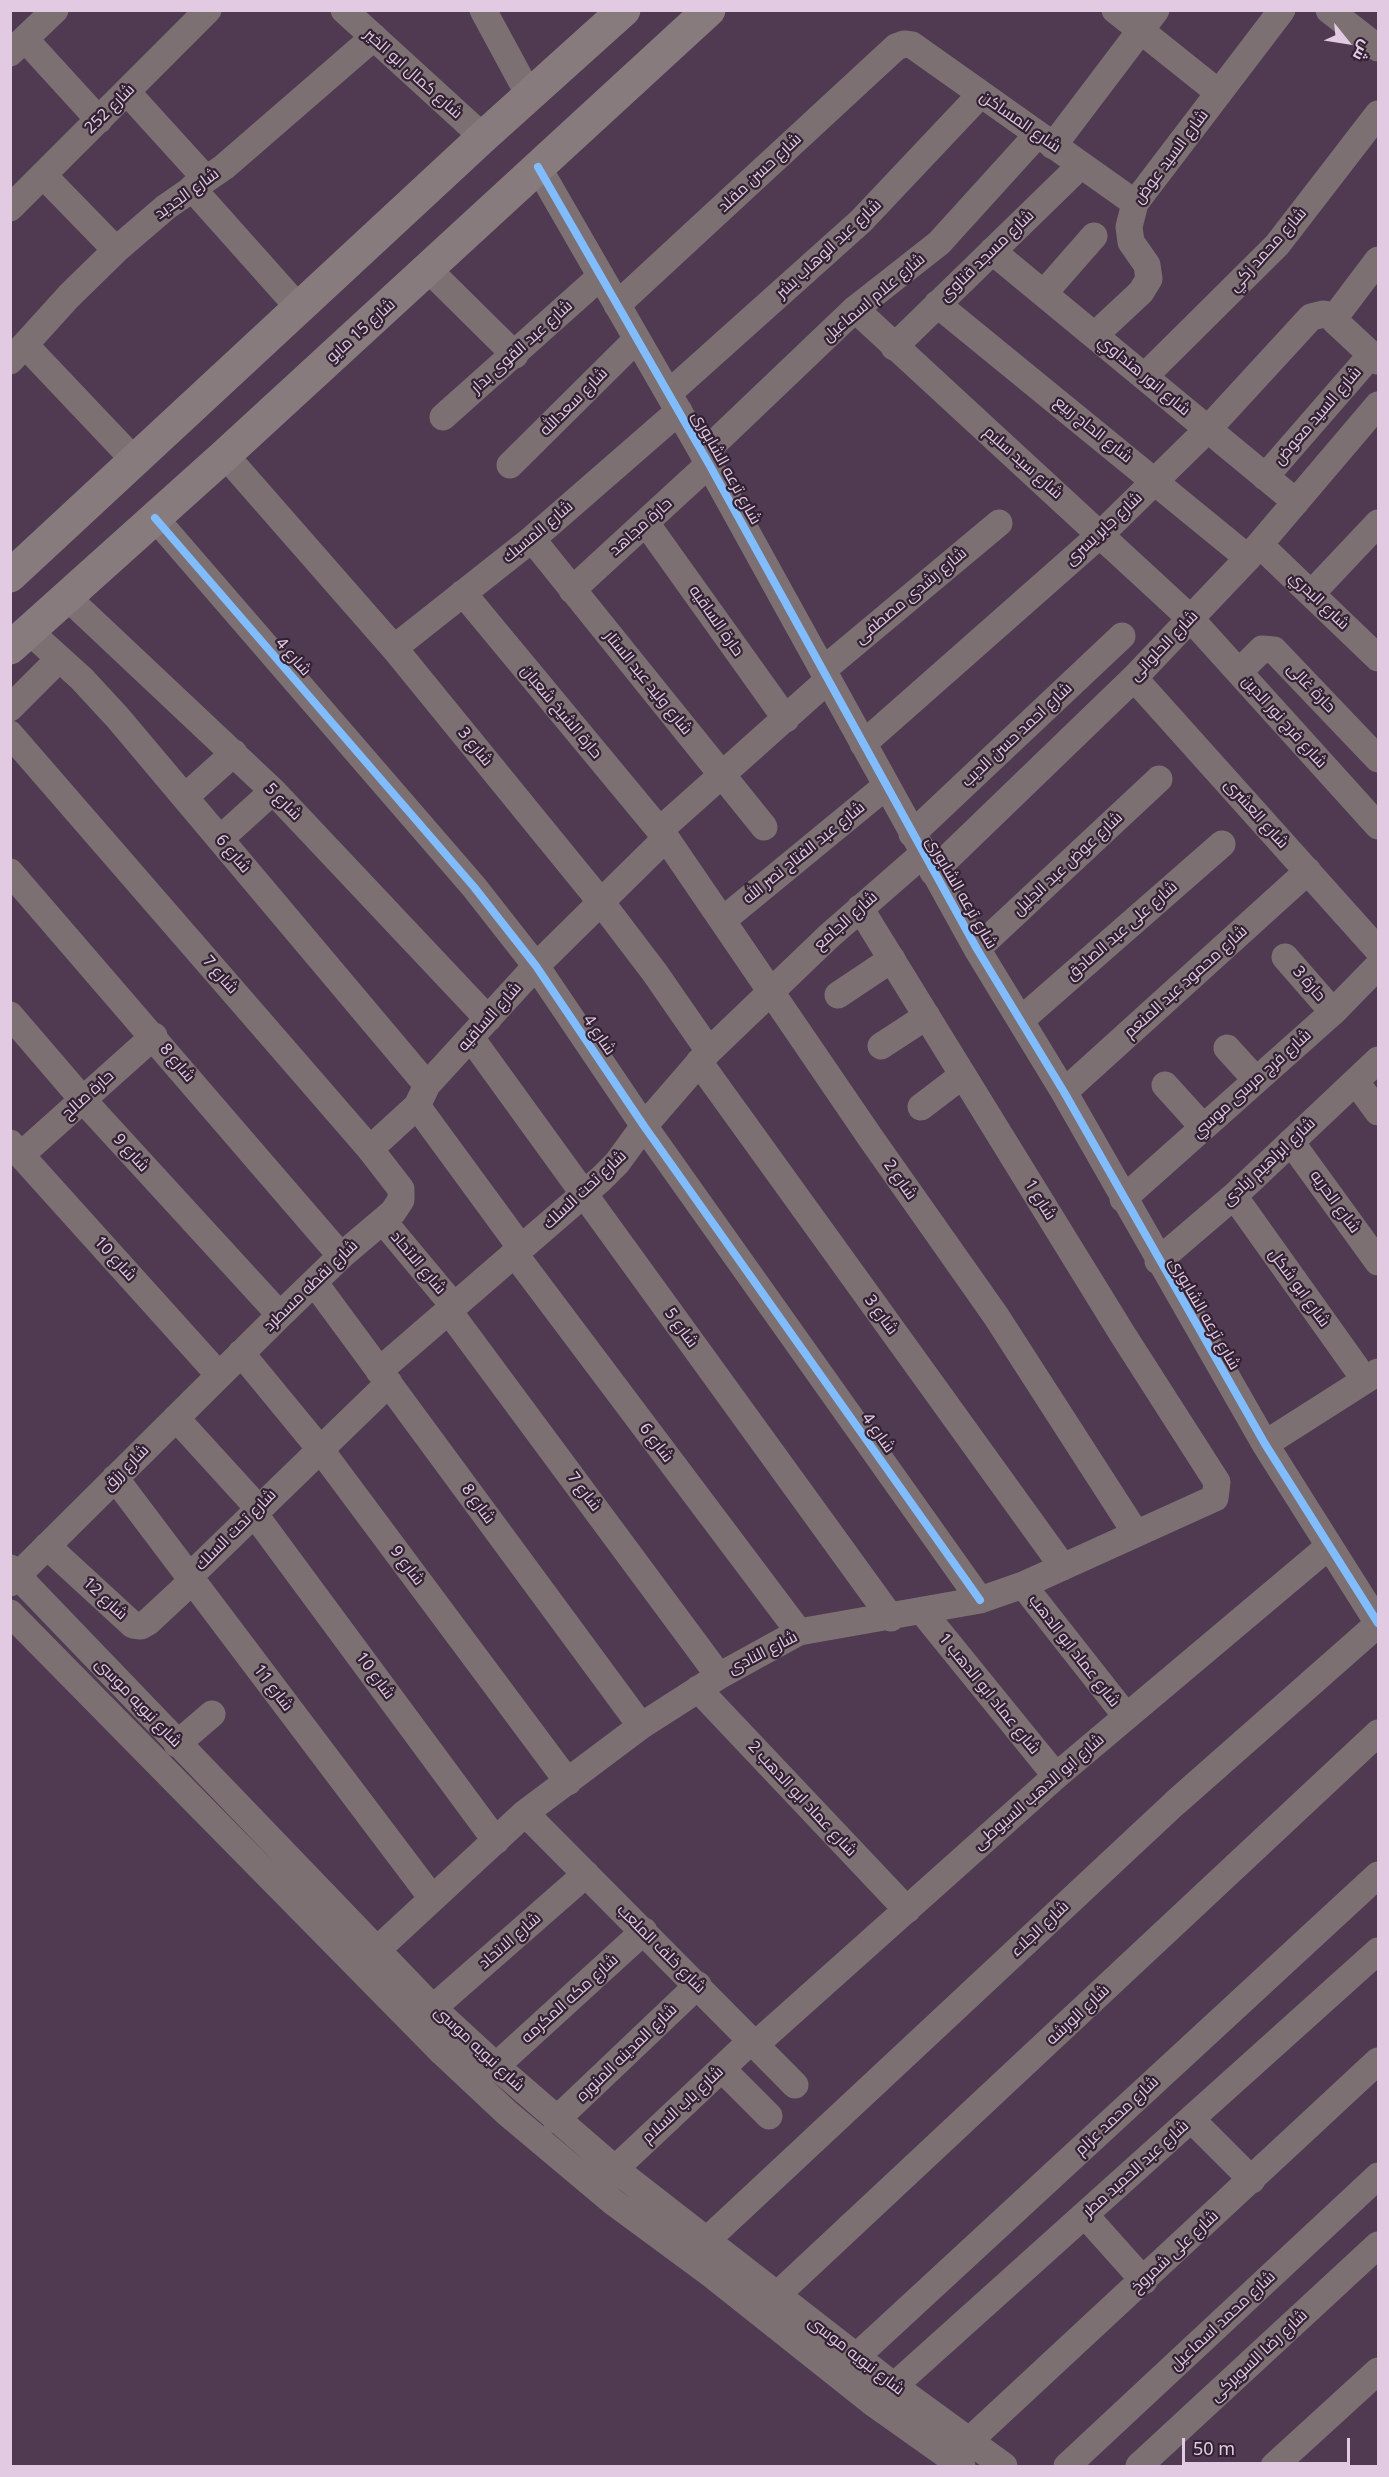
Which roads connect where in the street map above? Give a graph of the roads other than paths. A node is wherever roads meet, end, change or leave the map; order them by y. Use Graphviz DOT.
graph roads {
  1 [pos="55,10"];
  2 [pos="208,10"];
  3 [pos="344,10"];
  4 [pos="483,10"];
  5 [pos="624,10"];
  6 [pos="709,10"];
  7 [pos="1115,10"];
  8 [pos="1282,10"];
  9 [pos="1329,10"];
  10 [pos="1148,21"];
  11 [pos="374,37"];
  12 [pos="904,44"];
  13 [pos="18,46"];
  14 [pos="1378,48"];
  15 [pos="127,92"];
  16 [pos="1219,93"];
  17 [pos="529,95"];
  18 [pos="980,95"];
  19 [pos="1378,114"];
  20 [pos="99,120"];
  21 [pos="483,137"];
  22 [pos="1045,140"];
  23 [pos="1081,165"];
  24 [pos="538,166"];
  25 [pos="43,175"];
  26 [pos="199,183"];
  27 [pos="15,195"];
  28 [pos="1135,203"];
  29 [pos="1095,236"];
  30 [pos="116,249"];
  31 [pos="992,251"];
  32 [pos="1378,260"];
  33 [pos="428,269"];
  34 [pos="601,276"];
  35 [pos="1044,293"];
  36 [pos="937,304"];
  37 [pos="617,305"];
  38 [pos="299,308"];
  39 [pos="855,309"];
  40 [pos="1335,318"];
  41 [pos="1095,335"];
  42 [pos="637,339"];
  43 [pos="894,347"];
  44 [pos="18,353"];
  45 [pos="515,355"];
  46 [pos="1375,358"];
  47 [pos="1145,376"];
  48 [pos="674,402"];
  49 [pos="1378,405"];
  50 [pos="443,417"];
  51 [pos="1208,429"];
  52 [pos="225,455"];
  53 [pos="706,459"];
  54 [pos="135,461"];
  55 [pos="510,465"];
  56 [pos="1265,477"];
  57 [pos="1155,480"];
  58 [pos="1296,502"];
  59 [pos="155,518"];
  60 [pos="646,523"];
  61 [pos="999,523"];
  62 [pos="1378,523"];
  63 [pos="1101,534"];
  64 [pos="532,539"];
  65 [pos="1254,551"];
  66 [pos="10,576"];
  67 [pos="572,590"];
  68 [pos="463,593"];
  69 [pos="1311,594"];
  70 [pos="67,597"];
  71 [pos="1190,618"];
  72 [pos="1122,636"];
  73 [pos="20,640"];
  74 [pos="1373,641"];
  75 [pos="394,648"];
  76 [pos="59,659"];
  77 [pos="1239,672"];
  78 [pos="825,675"];
  79 [pos="1134,678"];
  80 [pos="10,708"];
  81 [pos="786,719"];
  82 [pos="10,734"];
  83 [pos="863,744"];
  84 [pos="234,753"];
  85 [pos="1378,759"];
  86 [pos="722,776"];
  87 [pos="1159,779"];
  88 [pos="886,786"];
  89 [pos="273,791"];
  90 [pos="185,797"];
  91 [pos="1378,826"];
  92 [pos="764,827"];
  93 [pos="663,834"];
  94 [pos="220,839"];
  95 [pos="1222,844"];
  96 [pos="923,853"];
  97 [pos="1308,871"];
  98 [pos="10,872"];
  99 [pos="601,902"];
  100 [pos="860,908"];
  101 [pos="723,920"];
  102 [pos="976,949"];
  103 [pos="1378,950"];
  104 [pos="1286,957"];
  105 [pos="892,959"];
  106 [pos="536,966"];
  107 [pos="1378,966"];
  108 [pos="771,990"];
  109 [pos="838,995"];
  110 [pos="1333,1012"];
  111 [pos="10,1015"];
  112 [pos="927,1016"];
  113 [pos="1022,1019"];
  114 [pos="479,1029"];
  115 [pos="154,1036"];
  116 [pos="881,1046"];
  117 [pos="1227,1048"];
  118 [pos="704,1057"];
  119 [pos="1378,1060"];
  120 [pos="963,1075"];
  121 [pos="1256,1080"];
  122 [pos="1356,1082"];
  123 [pos="1165,1085"];
  124 [pos="1064,1092"];
  125 [pos="422,1096"];
  126 [pos="83,1100"];
  127 [pos="921,1107"];
  128 [pos="1378,1112"];
  129 [pos="644,1126"];
  130 [pos="1203,1127"];
  131 [pos="1291,1142"];
  132 [pos="16,1149"];
  133 [pos="370,1149"];
  134 [pos="584,1194"];
  135 [pos="1234,1196"];
  136 [pos="1123,1198"];
  137 [pos="382,1221"];
  138 [pos="517,1250"];
  139 [pos="341,1256"];
  140 [pos="1158,1262"];
  141 [pos="1378,1262"];
  142 [pos="314,1282"];
  143 [pos="450,1307"];
  144 [pos="280,1315"];
  145 [pos="242,1353"];
  146 [pos="219,1375"];
  147 [pos="1374,1376"];
  148 [pos="384,1377"];
  149 [pos="176,1418"];
  150 [pos="1265,1444"];
  151 [pos="320,1449"];
  152 [pos="115,1478"];
  153 [pos="1218,1491"];
  154 [pos="256,1510"];
  155 [pos="1135,1532"];
  156 [pos="47,1546"];
  157 [pos="1328,1546"];
  158 [pos="1063,1567"];
  159 [pos="13,1576"];
  160 [pos="190,1579"];
  161 [pos="1023,1585"];
  162 [pos="980,1600"];
  163 [pos="922,1611"];
  164 [pos="10,1613"];
  165 [pos="891,1618"];
  166 [pos="1378,1623"];
  167 [pos="799,1632"];
  168 [pos="709,1682"];
  169 [pos="212,1714"];
  170 [pos="1126,1716"];
  171 [pos="641,1726"];
  172 [pos="1378,1733"];
  173 [pos="177,1744"];
  174 [pos="1056,1776"];
  175 [pos="568,1782"];
  176 [pos="525,1813"];
  177 [pos="496,1841"];
  178 [pos="586,1874"];
  179 [pos="1378,1875"];
  180 [pos="432,1898"];
  181 [pos="907,1910"];
  182 [pos="644,1932"];
  183 [pos="377,1950"];
  184 [pos="1378,1951"];
  185 [pos="698,1985"];
  186 [pos="434,2008"];
  187 [pos="753,2043"];
  188 [pos="1378,2061"];
  189 [pos="496,2066"];
  190 [pos="722,2069"];
  191 [pos="795,2085"];
  192 [pos="769,2116"];
  193 [pos="1191,2119"];
  194 [pos="556,2120"];
  195 [pos="615,2169"];
  196 [pos="1378,2176"];
  197 [pos="1252,2180"];
  198 [pos="1085,2215"];
  199 [pos="707,2240"];
  200 [pos="1378,2245"];
  201 [pos="1144,2281"];
  202 [pos="777,2295"];
  203 [pos="856,2357"];
  204 [pos="1378,2372"];
  205 [pos="894,2386"];
  206 [pos="966,2454"];
  207 [pos="1004,2466"];
  208 [pos="1067,2466"];
  209 [pos="1139,2466"];
  210 [pos="1274,2466"];
  1 -- 13 [label="street"];
  2 -- 15 [label="street, شارع 252"];
  3 -- 11 [label="street, شارع كمال ابو الخير"];
  4 -- 17 [label="street"];
  5 -- 17 [label="main road"];
  6 -- 24 [label="main road, شارع 15 مايو"];
  7 -- 10 [label="street"];
  8 -- 16 [label="street, شارع السيد عوض"];
  9 -- 14 [label="street"];
  10 -- 16 [label="street"];
  10 -- 22 [label="street, شارع علام اسماعيل"];
  11 -- 21 [label="street, شارع كمال ابو الخير"];
  11 -- 26 [label="street, شارع الجديد"];
  12 -- 18 [label="street, شارع المساكن"];
  12 -- 37 [label="street, شارع حسن مقلد"];
  13 -- 20 [label="street"];
  15 -- 20 [label="street, شارع 252"];
  15 -- 26 [label="street"];
  16 -- 28 [label="street, شارع السيد عوض"];
  17 -- 21 [label="main road"];
  18 -- 22 [label="street, شارع المساكن"];
  18 -- 48 [label="street, شارع عبد الوهاب بشر"];
  19 -- 47 [label="street, شارع محمد زكي"];
  20 -- 25 [label="street, شارع 252"];
  21 -- 38 [label="main road"];
  22 -- 23 [label="street, شارع المساكن"];
  22 -- 39 [label="street, شارع علام اسماعيل"];
  23 -- 28 [label="street, شارع المساكن"];
  23 -- 31 [label="street, شارع مسجد قناوى"];
  24 -- 33 [label="main road, شارع 15 مايو"];
  24 -- 34 [label="street, شارع ترعه الشابورى"];
  25 -- 27 [label="street, شارع 252"];
  25 -- 30 [label="street"];
  26 -- 30 [label="street, شارع الجديد"];
  26 -- 38 [label="street"];
  28 -- 41 [label="street, شارع السيد عوض"];
  29 -- 35 [label="street"];
  30 -- 44 [label="street, شارع الجديد"];
  31 -- 35 [label="street, شارع انور هنداوي"];
  31 -- 36 [label="street, شارع مسجد قناوى"];
  32 -- 40 [label="street"];
  33 -- 45 [label="street"];
  33 -- 52 [label="main road, شارع 15 مايو"];
  34 -- 37 [label="street, شارع ترعه الشابورى"];
  34 -- 45 [label="street, شارع عبد القوى بدار"];
  35 -- 41 [label="street, شارع انور هنداوي"];
  36 -- 43 [label="street, شارع مسجد قناوى"];
  36 -- 57 [label="street, شارع الحاج ربيع"];
  37 -- 42 [label="street, شارع ترعه الشابورى"];
  38 -- 54 [label="main road"];
  39 -- 43 [label="street, شارع سيد سليم"];
  39 -- 53 [label="street, شارع علام اسماعيل"];
  40 -- 46 [label="street"];
  40 -- 51 [label="street, شارع جابر يسرى"];
  41 -- 47 [label="street, شارع انور هنداوي"];
  42 -- 48 [label="street, شارع ترعه الشابورى"];
  42 -- 55 [label="street, شارع سعدالله"];
  43 -- 63 [label="street, شارع سيد سليم"];
  44 -- 54 [label="street"];
  45 -- 50 [label="street, شارع عبد القوى بدار"];
  46 -- 56 [label="street, شارع السيد معوض"];
  47 -- 51 [label="street, شارع انور هنداوي"];
  48 -- 53 [label="street, شارع ترعه الشابورى"];
  48 -- 64 [label="street, شارع المسبك"];
  49 -- 58 [label="street, شارع الحلوانى"];
  51 -- 56 [label="street, شارع انور هنداوي"];
  51 -- 57 [label="street, شارع جابر يسرى"];
  52 -- 59 [label="main road, شارع 15 مايو"];
  52 -- 75 [label="street, شارع 3"];
  53 -- 60 [label="street, حارة مجاهد"];
  53 -- 78 [label="street, شارع ترعه الشابورى"];
  54 -- 66 [label="main road"];
  56 -- 58 [label="street, شارع انور هنداوي"];
  57 -- 63 [label="street, شارع جابر يسرى"];
  57 -- 65 [label="street, شارع الحاج ربيع"];
  58 -- 65 [label="street, شارع الحلوانى"];
  59 -- 70 [label="main road, شارع 15 مايو"];
  59 -- 106 [label="street, شارع 4"];
  60 -- 67 [label="street, حارة مجاهد"];
  60 -- 81 [label="street, حارة الساقيه"];
  61 -- 78 [label="street, شارع رشدى مصطفى"];
  62 -- 69 [label="street"];
  63 -- 71 [label="street, شارع سيد سليم"];
  63 -- 83 [label="street, شارع جابر يسرى"];
  64 -- 67 [label="street, شارع وليد عبد الستار"];
  64 -- 68 [label="street, شارع المسبك"];
  65 -- 69 [label="street, شارع البدري"];
  65 -- 71 [label="street, شارع الحلوانى"];
  67 -- 86 [label="street, شارع وليد عبد الستار"];
  68 -- 75 [label="street, شارع المسبك"];
  68 -- 93 [label="street, حارة الشيخ شعبان"];
  69 -- 74 [label="street, شارع البدري"];
  70 -- 73 [label="main road, شارع 15 مايو"];
  70 -- 84 [label="street, شارع 5"];
  71 -- 77 [label="street, شارع فرج نور الدين"];
  71 -- 79 [label="street, شارع الحلوانى"];
  72 -- 96 [label="street, شارع احمد حسن الديب"];
  73 -- 76 [label="street, شارع 6"];
  75 -- 99 [label="street, شارع 3"];
  76 -- 80 [label="street"];
  76 -- 90 [label="street, شارع 6"];
  77 -- 85 [label="street, حارة غالى"];
  77 -- 91 [label="street, شارع فرج نور الدين"];
  78 -- 81 [label="street, شارع الساقيه"];
  78 -- 83 [label="street, شارع ترعه الشابورى"];
  79 -- 96 [label="street, شارع الحلوانى"];
  79 -- 97 [label="street, شارع العشرى"];
  81 -- 86 [label="street, شارع الساقيه"];
  82 -- 133 [label="street, شارع 7"];
  83 -- 88 [label="street, شارع ترعه الشابورى"];
  84 -- 89 [label="street, شارع 5"];
  84 -- 90 [label="street"];
  86 -- 92 [label="street, شارع وليد عبد الستار"];
  86 -- 93 [label="street, شارع الساقيه"];
  87 -- 102 [label="street, شارع عوض عبد الجليل"];
  88 -- 96 [label="street, شارع ترعه الشابورى"];
  88 -- 101 [label="street, شارع عبد الفتاح نصر الله"];
  89 -- 94 [label="street"];
  89 -- 114 [label="street, شارع 5"];
  90 -- 94 [label="street, شارع 6"];
  93 -- 99 [label="street, شارع الساقيه"];
  93 -- 101 [label="street, شارع 2"];
  94 -- 125 [label="street, شارع 6"];
  95 -- 113 [label="street, شارع على عبد الصادق"];
  96 -- 100 [label="street, شارع الجامع"];
  96 -- 102 [label="street, شارع ترعه الشابورى"];
  97 -- 103 [label="street, شارع العشرى"];
  97 -- 124 [label="street, شارع محمود عبد المنعم"];
  98 -- 115 [label="street, شارع 8"];
  99 -- 106 [label="street, شارع الساقيه"];
  99 -- 118 [label="street, شارع 3"];
  100 -- 105 [label="street, شارع 1"];
  100 -- 108 [label="street, شارع الجامع"];
  101 -- 108 [label="street, شارع 2"];
  102 -- 113 [label="street, شارع ترعه الشابورى"];
  104 -- 110 [label="street, حارة 3"];
  105 -- 109 [label="street"];
  105 -- 112 [label="street, شارع 1"];
  106 -- 114 [label="street, شارع الساقيه"];
  106 -- 129 [label="street, شارع 4"];
  107 -- 110 [label="street, شارع فرج مرسى موسي"];
  108 -- 118 [label="street, شارع تحت السلك"];
  108 -- 155 [label="street, شارع 2"];
  110 -- 121 [label="street, شارع فرج مرسى موسي"];
  111 -- 126 [label="street, شارع 9"];
  112 -- 116 [label="street"];
  112 -- 120 [label="street, شارع 1"];
  113 -- 124 [label="street, شارع ترعه الشابورى"];
  114 -- 125 [label="street, شارع الساقيه"];
  114 -- 134 [label="street, شارع 5"];
  115 -- 126 [label="street, حارة صالح"];
  115 -- 139 [label="street, شارع 8"];
  117 -- 121 [label="street"];
  118 -- 129 [label="street, شارع تحت السلك"];
  118 -- 158 [label="street, شارع 3"];
  119 -- 122 [label="street, شارع ابراهيم زبادى"];
  120 -- 127 [label="street"];
  120 -- 153 [label="street, شارع 1"];
  121 -- 130 [label="street, شارع فرج مرسى موسي"];
  122 -- 128 [label="street"];
  122 -- 131 [label="street, شارع ابراهيم زبادى"];
  123 -- 130 [label="street"];
  124 -- 136 [label="street, شارع ترعه الشابورى"];
  125 -- 133 [label="street, شارع الساقيه"];
  125 -- 138 [label="street, شارع 6"];
  126 -- 132 [label="street, حارة صالح"];
  126 -- 144 [label="street, شارع 9"];
  129 -- 134 [label="street, شارع تحت السلك"];
  129 -- 162 [label="street, شارع 4"];
  130 -- 136 [label="street, شارع فرج مرسى موسي"];
  131 -- 135 [label="street, شارع ابراهيم زبادى"];
  131 -- 141 [label="street, شارع الحريه"];
  132 -- 146 [label="street, شارع 10"];
  133 -- 137 [label="street, شارع 7"];
  134 -- 138 [label="street, شارع تحت السلك"];
  134 -- 165 [label="street, شارع 5"];
  135 -- 140 [label="street, شارع ابراهيم زبادى"];
  135 -- 147 [label="street, شارع ابو شكل"];
  136 -- 140 [label="street, شارع ترعه الشابورى"];
  137 -- 139 [label="street, شارع نقطه مسطرد"];
  137 -- 143 [label="street, شارع الاتحاد"];
  138 -- 143 [label="street, شارع تحت السلك"];
  138 -- 167 [label="street, شارع 6"];
  139 -- 142 [label="street, شارع نقطه مسطرد"];
  140 -- 150 [label="street, شارع ترعه الشابورى"];
  142 -- 144 [label="street, شارع نقطه مسطرد"];
  142 -- 148 [label="street, شارع 8"];
  143 -- 148 [label="street, شارع تحت السلك"];
  143 -- 168 [label="street, شارع 7"];
  144 -- 145 [label="street, شارع نقطه مسطرد"];
  145 -- 146 [label="street, شارع رزق"];
  145 -- 151 [label="street, شارع 9"];
  146 -- 149 [label="street, شارع رزق"];
  147 -- 150 [label="street"];
  148 -- 151 [label="street, شارع تحت السلك"];
  148 -- 171 [label="street, شارع 8"];
  149 -- 152 [label="street, شارع رزق"];
  149 -- 154 [label="street, شارع 10"];
  150 -- 157 [label="street, شارع ترعه الشابورى"];
  151 -- 154 [label="street, شارع تحت السلك"];
  151 -- 175 [label="street, شارع 9"];
  152 -- 156 [label="street, شارع رزق"];
  152 -- 160 [label="street, شارع 11"];
  153 -- 155 [label="street, شارع النادى"];
  154 -- 160 [label="street, شارع تحت السلك"];
  154 -- 177 [label="street, شارع 10"];
  155 -- 158 [label="street, شارع النادى"];
  156 -- 159 [label="street, شارع رزق"];
  156 -- 160 [label="street, شارع 12"];
  157 -- 166 [label="street, شارع ترعه الشابورى"];
  157 -- 170 [label="street, شارع ابو الدهب السيوطى"];
  158 -- 161 [label="street, شارع النادى"];
  159 -- 173 [label="street, شارع نبويه موسى"];
  160 -- 180 [label="street, شارع 11"];
  161 -- 162 [label="street, شارع النادى"];
  161 -- 170 [label="street, شارع عماد ابو الدهب"];
  162 -- 163 [label="street, شارع النادى"];
  163 -- 165 [label="street, شارع النادى"];
  163 -- 174 [label="street, شارع عماد ابو الدهب 1"];
  164 -- 206 [label="street, شارع نبويه موسى"];
  165 -- 167 [label="street, شارع النادى"];
  166 -- 199 [label="street, شارع الجلاء"];
  167 -- 168 [label="street, شارع النادى"];
  168 -- 171 [label="street, شارع النادى"];
  168 -- 181 [label="street, شارع عماد ابو الدهب 2"];
  169 -- 173 [label="street"];
  170 -- 174 [label="street, شارع ابو الدهب السيوطى"];
  171 -- 175 [label="street, شارع النادى"];
  172 -- 202 [label="street, شارع الورشه"];
  173 -- 183 [label="street, شارع نبويه موسى"];
  174 -- 181 [label="street, شارع ابو الدهب السيوطى"];
  175 -- 176 [label="street, شارع النادى"];
  176 -- 177 [label="street, شارع النادى"];
  176 -- 178 [label="street, شارع خلف الملعب"];
  177 -- 180 [label="street, شارع النادى"];
  178 -- 182 [label="street, شارع خلف الملعب"];
  178 -- 186 [label="street, شارع الاتحاد"];
  179 -- 203 [label="street, شارع محمد عزام"];
  180 -- 183 [label="street, شارع النادى"];
  181 -- 187 [label="street, شارع ابو الدهب السيوطى"];
  182 -- 185 [label="street, شارع خلف الملعب"];
  182 -- 189 [label="street, شارع مكه المكرمه"];
  183 -- 186 [label="street, شارع نبويه موسى"];
  184 -- 193 [label="street, شارع عبد الحميد مطر"];
  185 -- 187 [label="street, شارع خلف الملعب"];
  185 -- 194 [label="street, شارع المدينه المنوره"];
  186 -- 189 [label="street, شارع نبويه موسى"];
  187 -- 190 [label="street, شارع باب السلام"];
  187 -- 191 [label="street, شارع خلف الملعب"];
  188 -- 197 [label="street, شارع على شمروخ"];
  189 -- 194 [label="street, شارع نبويه موسى"];
  190 -- 192 [label="street"];
  190 -- 195 [label="street, شارع باب السلام"];
  193 -- 197 [label="street"];
  193 -- 198 [label="street, شارع عبد الحميد مطر"];
  194 -- 195 [label="street, شارع نبويه موسى"];
  195 -- 199 [label="street, شارع نبويه موسى"];
  196 -- 208 [label="street, شارع محمد اسماعيل"];
  197 -- 201 [label="street, شارع على شمروخ"];
  198 -- 201 [label="street"];
  198 -- 205 [label="street, شارع عبد الحميد مطر"];
  199 -- 202 [label="street, شارع نبويه موسى"];
  200 -- 209 [label="street, شارع رضا السويركى"];
  201 -- 206 [label="street, شارع على شمروخ"];
  202 -- 203 [label="street, شارع نبويه موسى"];
  203 -- 205 [label="street, شارع نبويه موسى"];
  204 -- 210 [label="street"];
  205 -- 206 [label="street, شارع نبويه موسى"];
  206 -- 207 [label="street, شارع نبويه موسى"];
}
